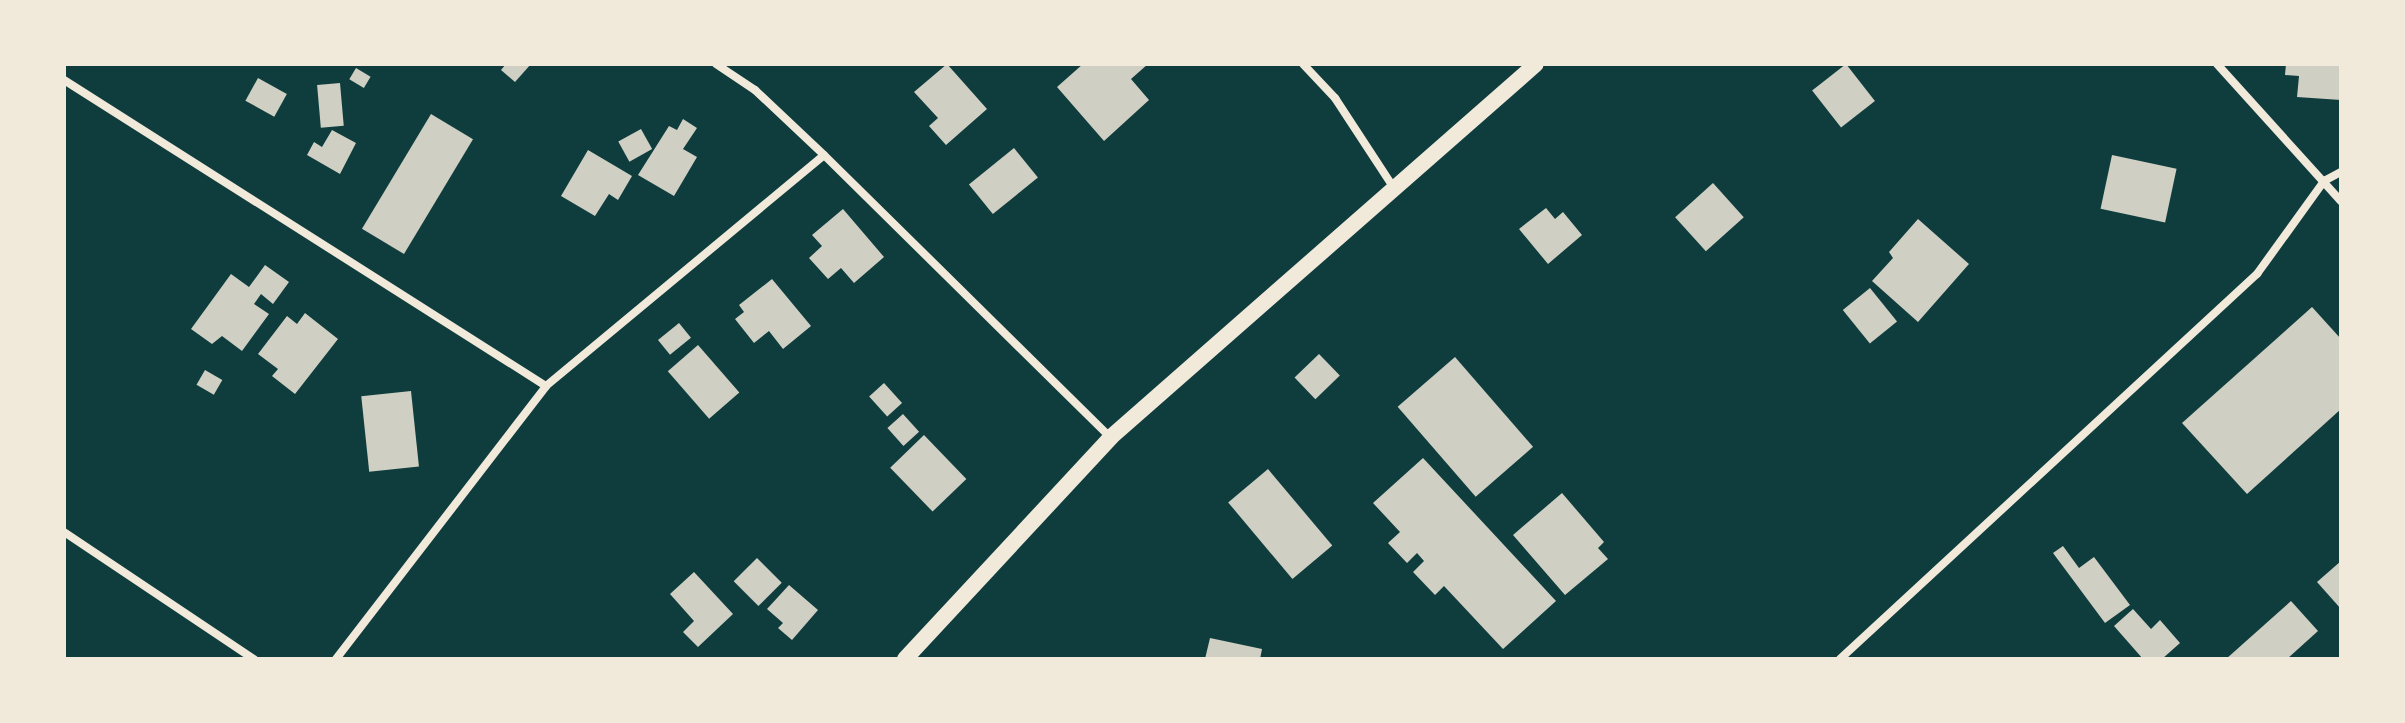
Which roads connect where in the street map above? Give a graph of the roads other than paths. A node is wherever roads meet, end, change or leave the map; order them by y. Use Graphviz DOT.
graph roads {
  1 [pos="716,64"];
  2 [pos="1303,64"];
  3 [pos="1536,64"];
  4 [pos="2217,64"];
  5 [pos="64,80"];
  6 [pos="824,155"];
  7 [pos="2341,172"];
  8 [pos="2324,181"];
  9 [pos="1394,188"];
  10 [pos="2341,201"];
  11 [pos="546,386"];
  12 [pos="1111,437"];
  13 [pos="64,532"];
  14 [pos="254,659"];
  15 [pos="336,659"];
  16 [pos="905,659"];
  17 [pos="1840,659"];
  1 -- 6 [label="street"];
  2 -- 9 [label="street"];
  3 -- 9 [label="main road"];
  4 -- 8 [label="street"];
  5 -- 11 [label="street"];
  6 -- 11 [label="street"];
  6 -- 12 [label="street"];
  7 -- 8 [label="street"];
  8 -- 10 [label="street"];
  8 -- 17 [label="street"];
  9 -- 12 [label="main road"];
  11 -- 15 [label="street"];
  12 -- 16 [label="main road"];
  13 -- 14 [label="street"];
}
